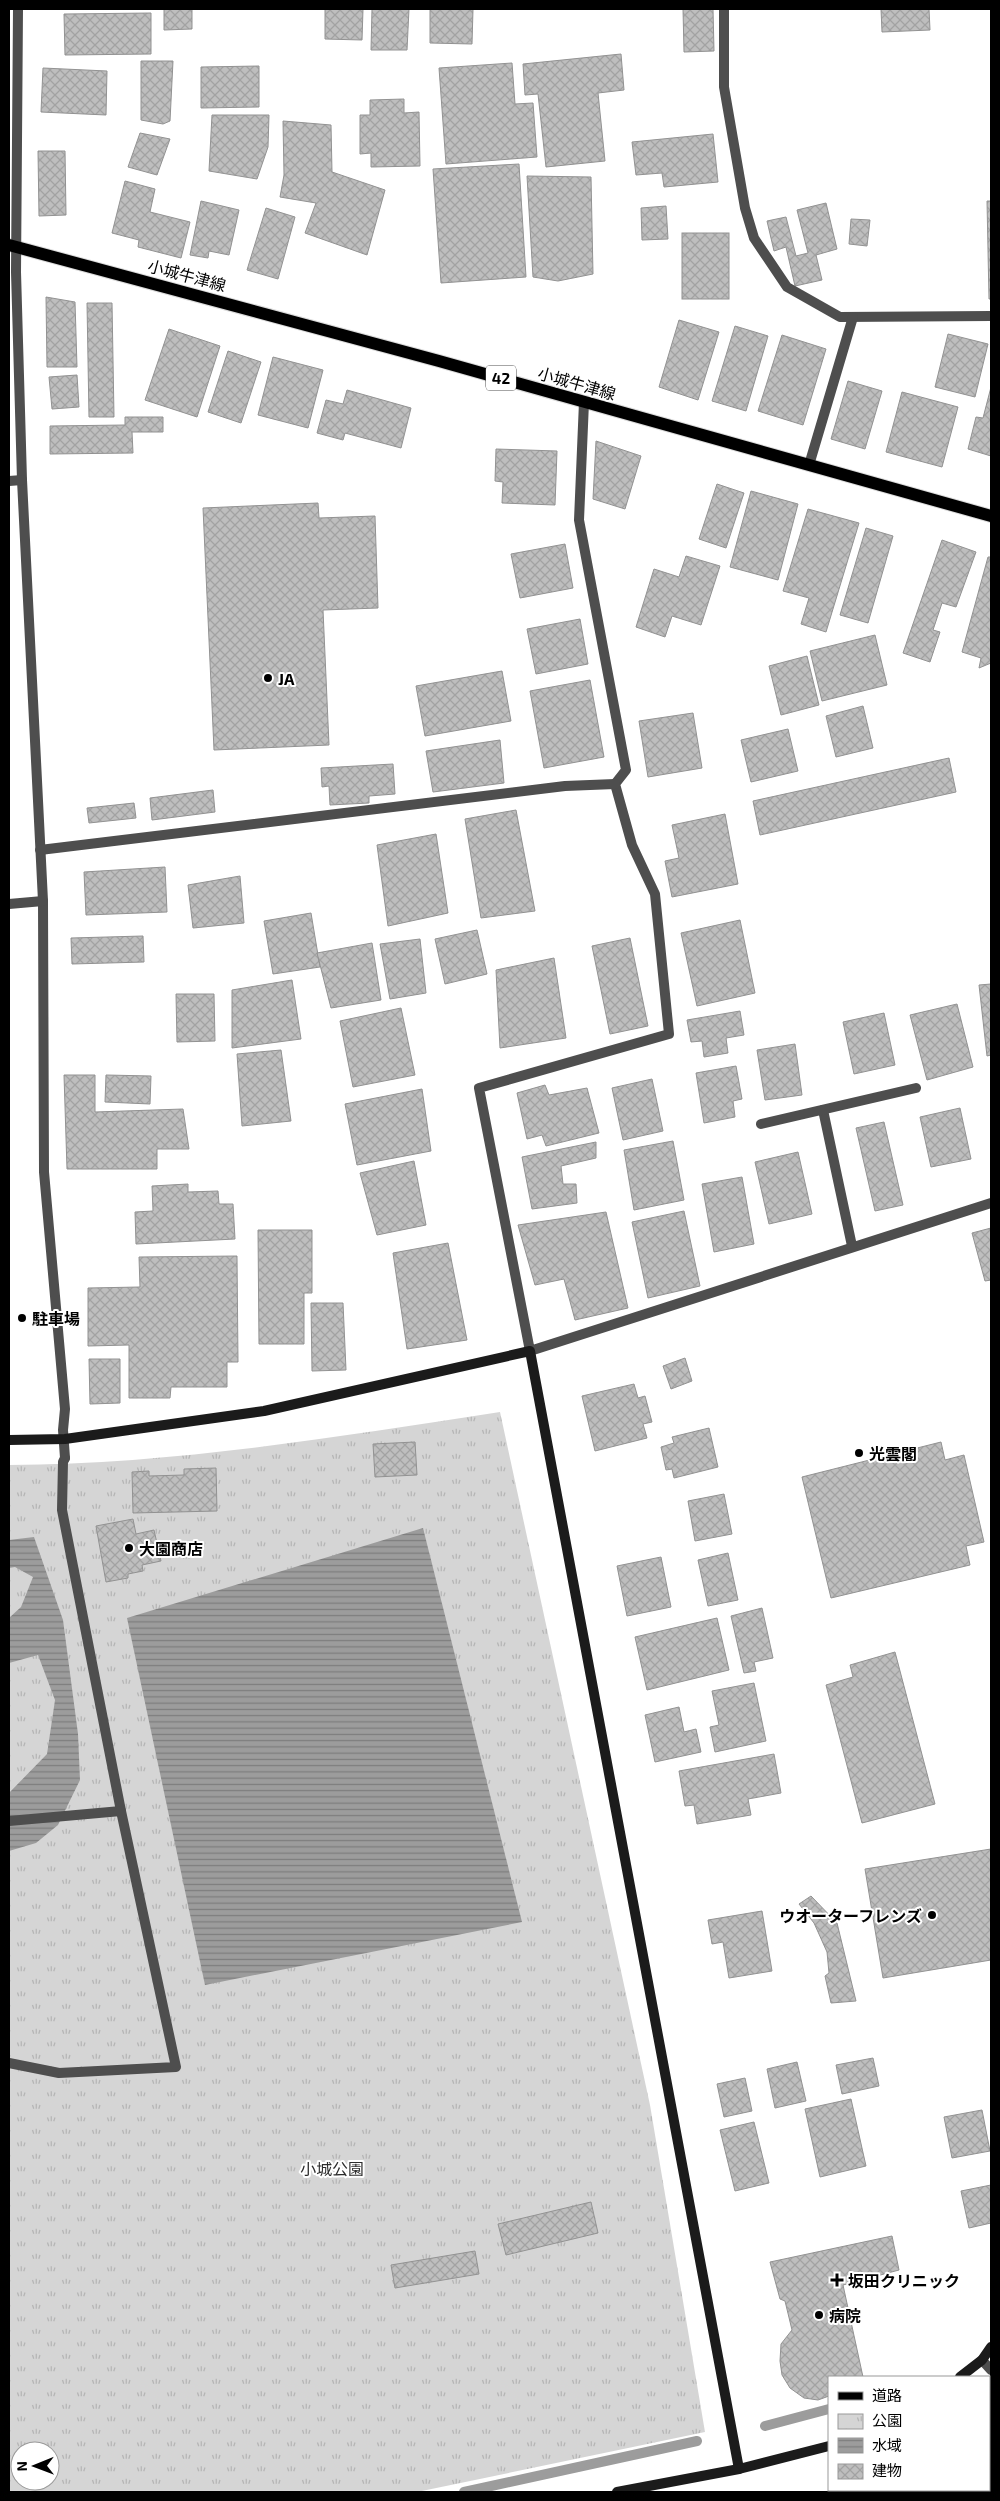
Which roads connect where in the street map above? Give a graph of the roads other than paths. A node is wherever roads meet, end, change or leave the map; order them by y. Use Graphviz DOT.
graph roads {
  1 [pos="18,9"];
  2 [pos="724,9"];
  3 [pos="13,246"];
  4 [pos="991,316"];
  5 [pos="853,318"];
  6 [pos="584,402"];
  7 [pos="808,464"];
  8 [pos="22,480"];
  9 [pos="9,481"];
  10 [pos="991,516"];
  11 [pos="616,784"];
  12 [pos="40,850"];
  13 [pos="43,901"];
  14 [pos="9,904"];
  15 [pos="916,1088"];
  16 [pos="823,1110"];
  17 [pos="761,1124"];
  18 [pos="991,1203"];
  19 [pos="852,1246"];
  20 [pos="530,1351"];
  21 [pos="65,1439"];
  22 [pos="9,1440"];
  23 [pos="121,1811"];
  24 [pos="9,1821"];
  25 [pos="9,2063"];
  26 [pos="991,2347"];
  27 [pos="982,2360"];
  28 [pos="991,2370"];
  29 [pos="961,2376"];
  30 [pos="828,2446"];
  31 [pos="739,2469"];
  32 [pos="617,2492"];
  1 -- 3 [label="street"];
  2 -- 5 [label="street"];
  3 -- 6 [label="main road, 小城牛津線 / 42"];
  3 -- 8 [label="street"];
  4 -- 5 [label="street"];
  5 -- 7 [label="street"];
  6 -- 7 [label="main road, 小城牛津線 / 42"];
  6 -- 11 [label="street"];
  7 -- 10 [label="main road, 小城牛津線 / 42"];
  8 -- 9 [label="street"];
  8 -- 12 [label="street"];
  11 -- 12 [label="street"];
  11 -- 20 [label="street"];
  12 -- 13 [label="street"];
  13 -- 14 [label="street"];
  13 -- 21 [label="street"];
  15 -- 16 [label="street"];
  16 -- 17 [label="street"];
  16 -- 19 [label="street"];
  18 -- 19 [label="street"];
  19 -- 20 [label="street"];
  20 -- 21 [label="street"];
  20 -- 31 [label="street"];
  21 -- 22 [label="street"];
  21 -- 23 [label="street"];
  23 -- 24 [label="street"];
  23 -- 25 [label="street"];
  26 -- 27 [label="street"];
  27 -- 28 [label="street"];
  27 -- 29 [label="street"];
  30 -- 31 [label="street"];
  31 -- 32 [label="street"];
}
